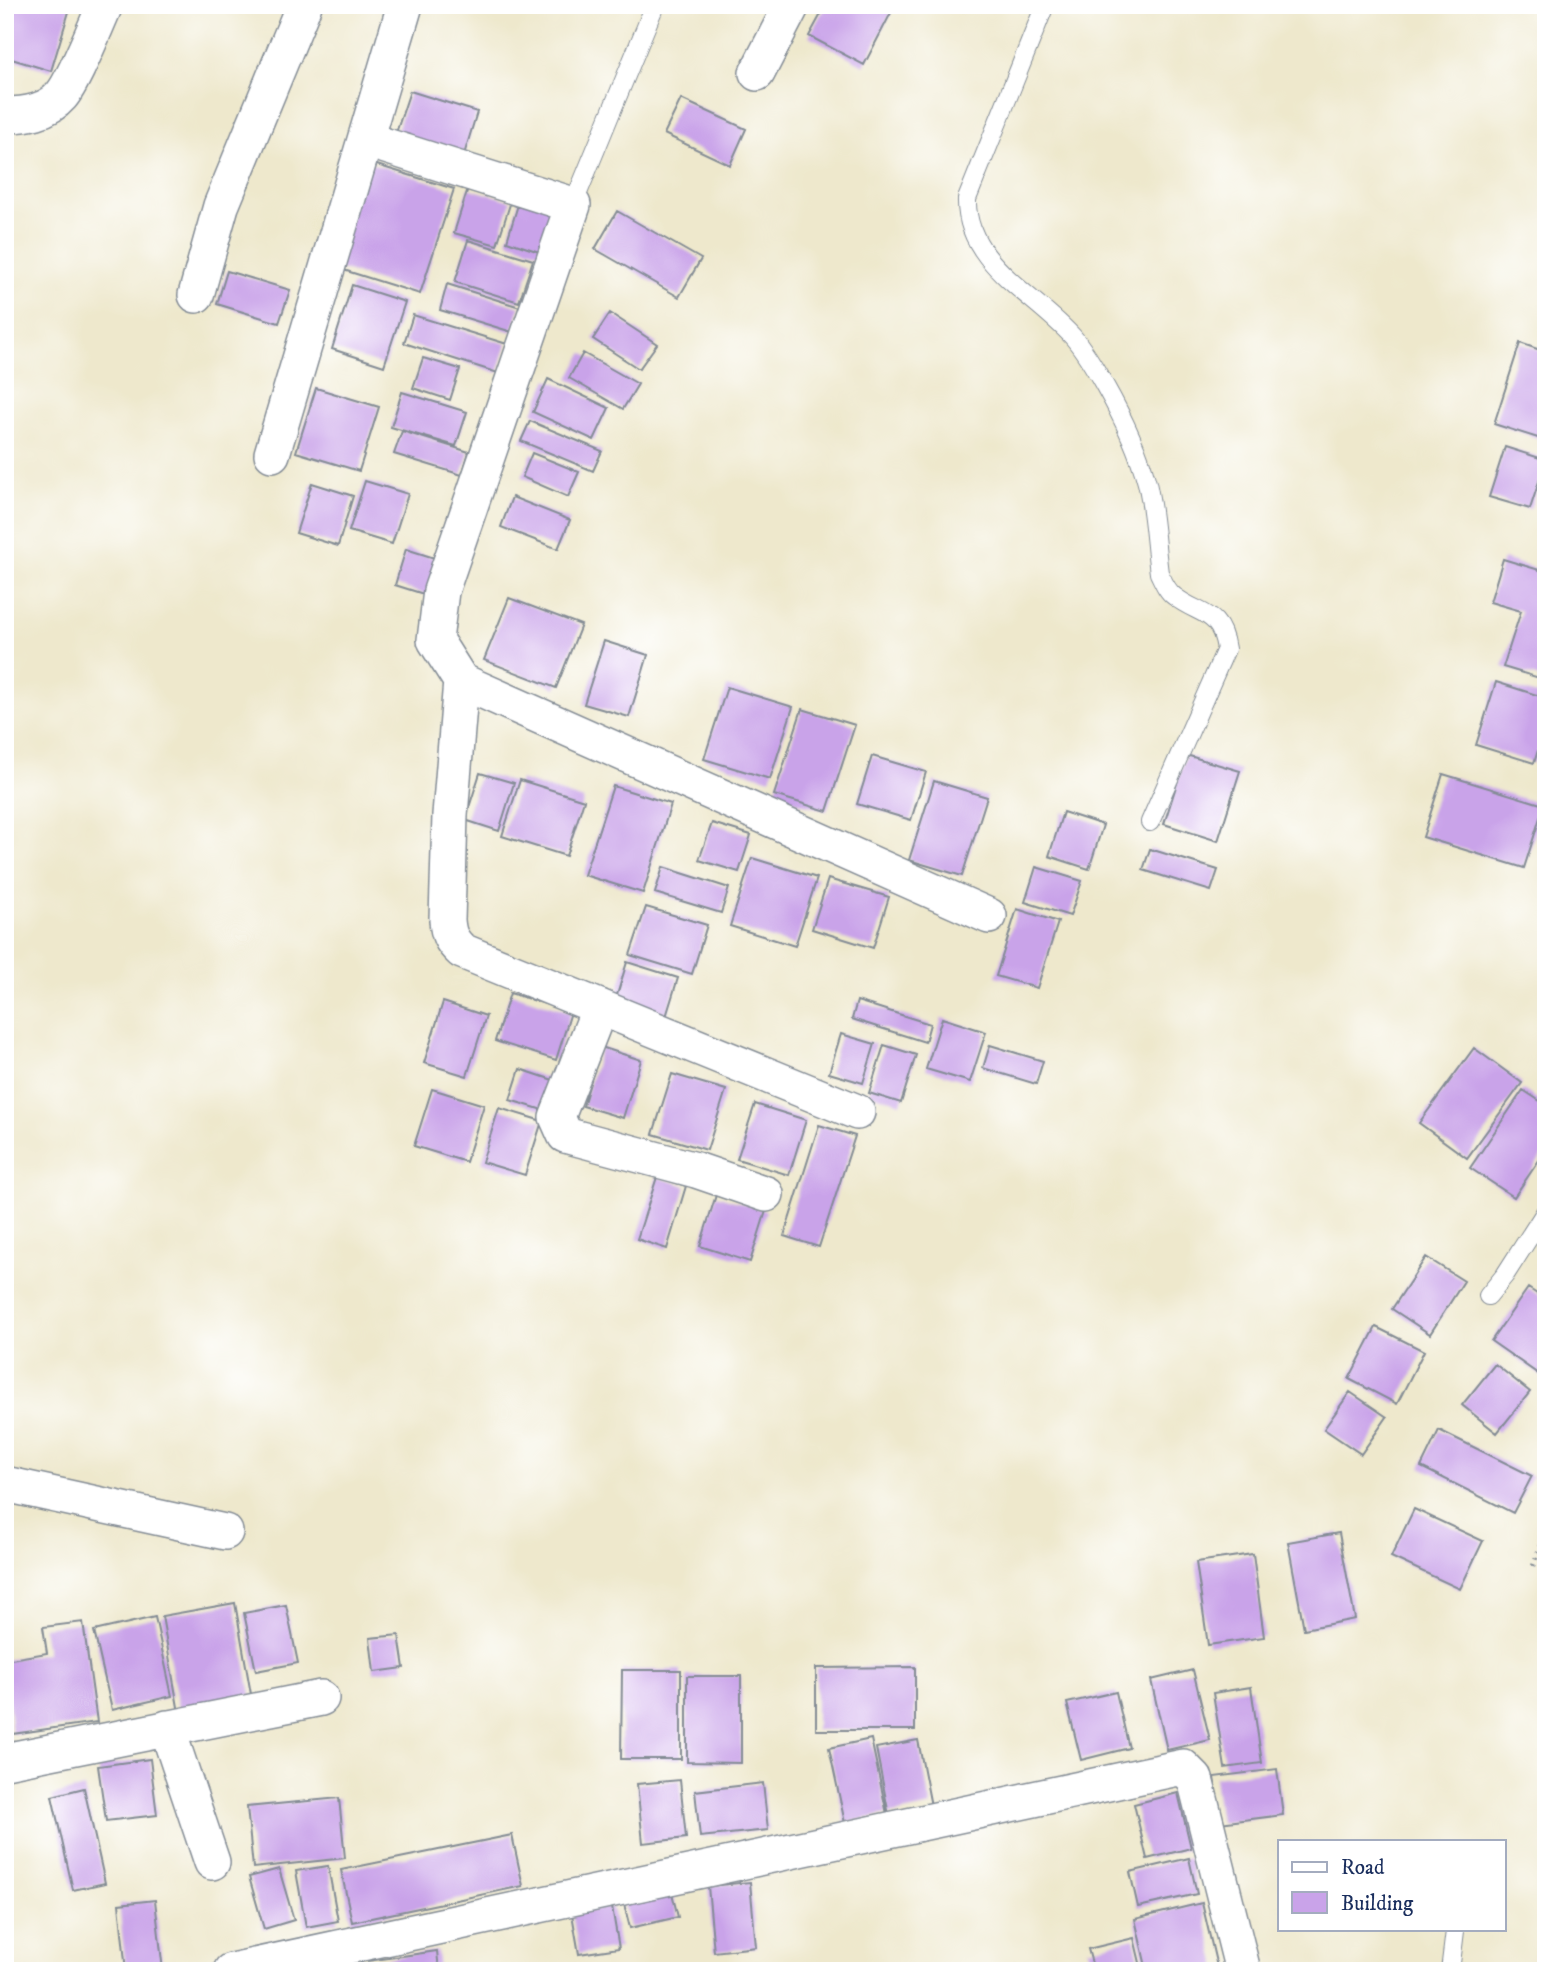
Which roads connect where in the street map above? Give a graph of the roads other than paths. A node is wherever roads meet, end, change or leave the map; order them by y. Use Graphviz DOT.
graph roads {
  1 [pos="105,5"];
  2 [pos="303,5"];
  3 [pos="405,5"];
  4 [pos="655,5"];
  5 [pos="792,5"];
  6 [pos="1045,5"];
  7 [pos="757,73"];
  8 [pos="5,115"];
  9 [pos="366,140"];
  10 [pos="573,205"];
  11 [pos="196,295"];
  12 [pos="272,454"];
  13 [pos="461,681"];
  14 [pos="1150,822"];
  15 [pos="989,916"];
  16 [pos="600,1007"];
  17 [pos="857,1112"];
  18 [pos="766,1194"];
  19 [pos="1546,1211"];
  20 [pos="1488,1296"];
  21 [pos="5,1484"];
  22 [pos="225,1532"];
  23 [pos="321,1698"];
  24 [pos="167,1728"];
  25 [pos="5,1761"];
  26 [pos="212,1862"];
  27 [pos="1455,1931"];
  28 [pos="231,1971"];
  29 [pos="1243,1971"];
  30 [pos="1450,1971"];
  1 -- 8 [label="street"];
  2 -- 11 [label="street"];
  3 -- 9 [label="street"];
  4 -- 10 [label="lane"];
  5 -- 7 [label="street"];
  6 -- 14 [label="lane"];
  9 -- 10 [label="street"];
  9 -- 12 [label="street"];
  10 -- 13 [label="street"];
  13 -- 15 [label="street"];
  13 -- 16 [label="street"];
  16 -- 17 [label="street"];
  16 -- 18 [label="street"];
  19 -- 20 [label="lane"];
  21 -- 22 [label="street"];
  23 -- 24 [label="street"];
  24 -- 25 [label="street"];
  24 -- 26 [label="street"];
  27 -- 30 [label="lane"];
  28 -- 29 [label="street"];
}
